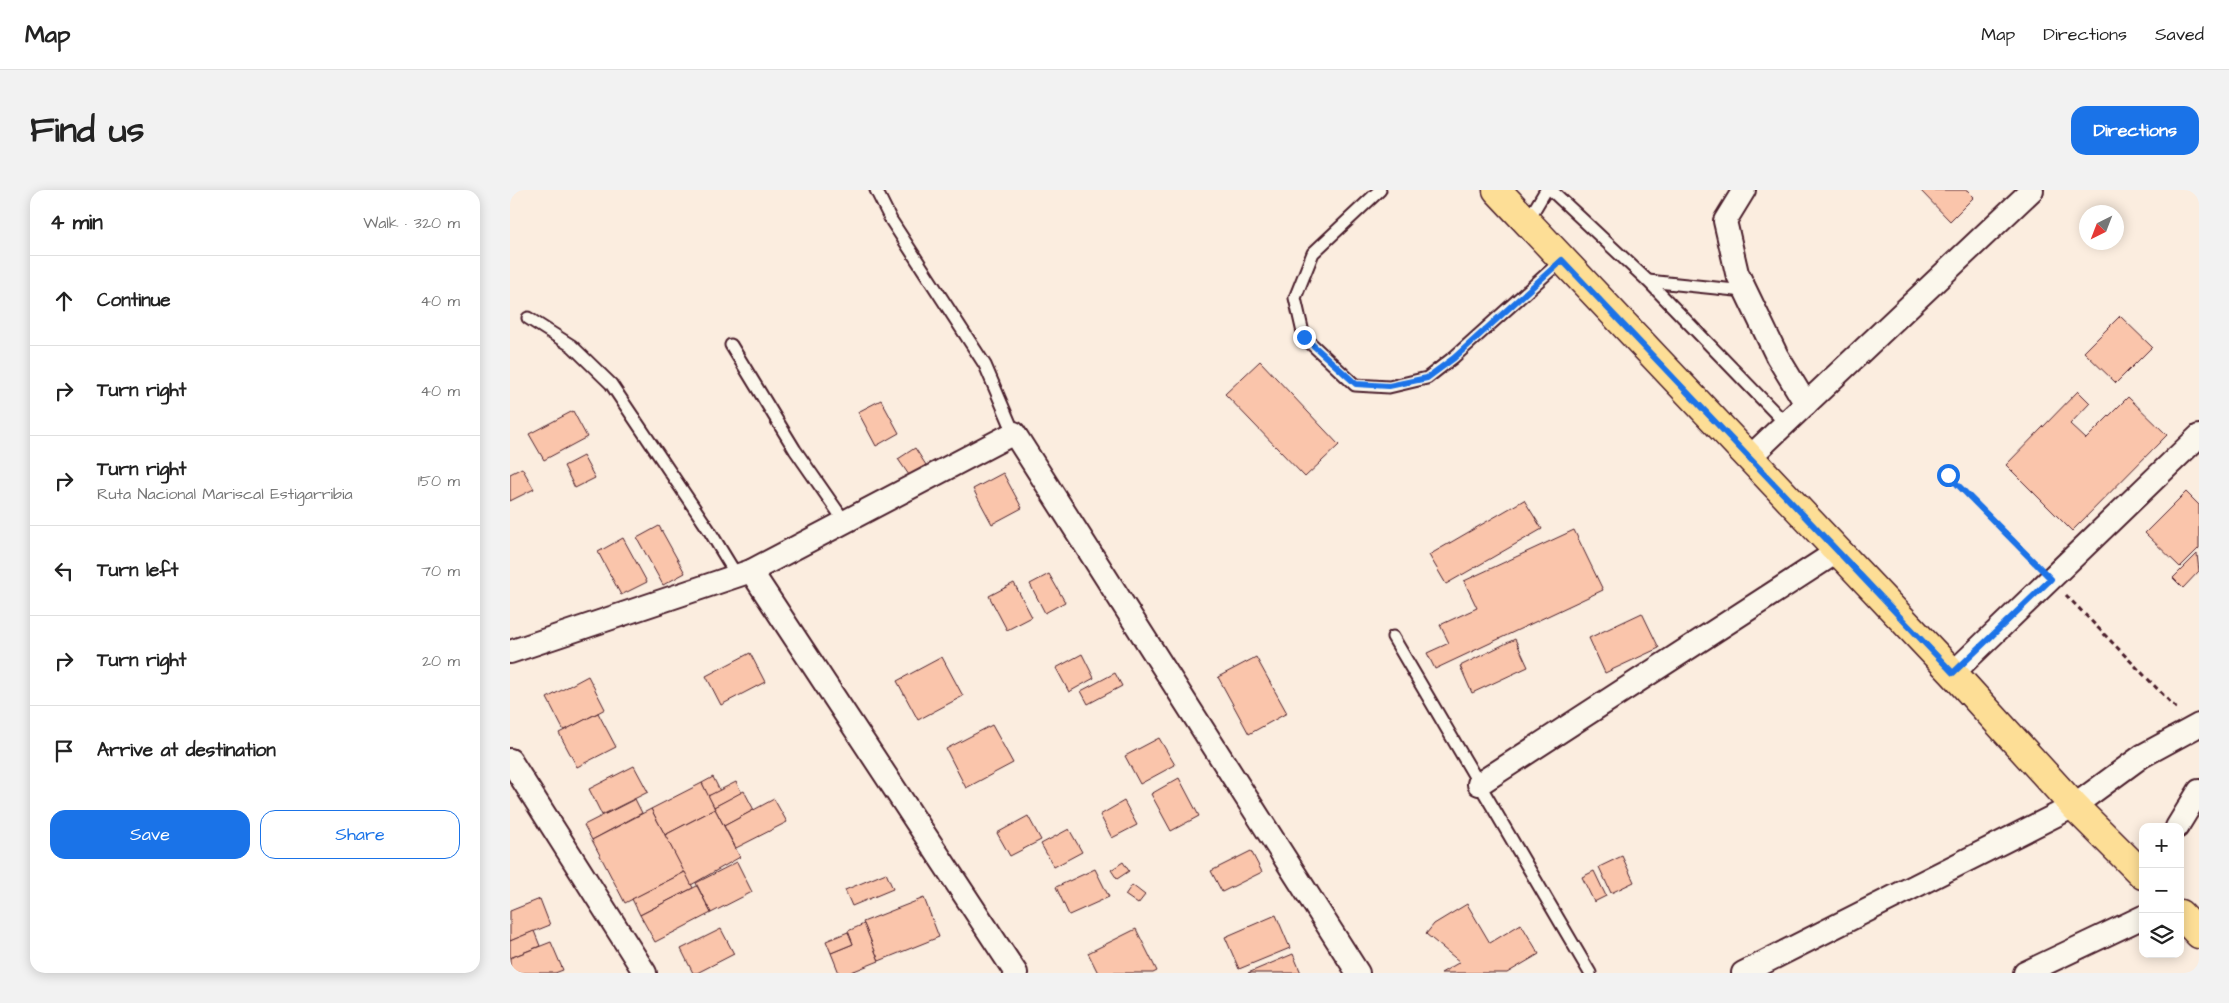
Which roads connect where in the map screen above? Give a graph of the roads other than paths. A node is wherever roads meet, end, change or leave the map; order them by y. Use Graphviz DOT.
graph roads {
  1 [pos="876,190"];
  2 [pos="1380,190"];
  3 [pos="1497,190"];
  4 [pos="1546,190"];
  5 [pos="1551,190"];
  6 [pos="1744,190"];
  7 [pos="2032,190"];
  8 [pos="1527,222"];
  9 [pos="1562,260"];
  10 [pos="1648,280"];
  11 [pos="1745,291"];
  12 [pos="528,318"];
  13 [pos="731,345"];
  14 [pos="1806,404"];
  15 [pos="1785,423"];
  16 [pos="1014,434"];
  17 [pos="2199,436"];
  18 [pos="1749,458"];
  19 [pos="845,522"];
  20 [pos="1838,551"];
  21 [pos="744,573"];
  22 [pos="1393,637"];
  23 [pos="510,652"];
  24 [pos="1953,673"];
  25 [pos="2196,725"];
  26 [pos="510,760"];
  27 [pos="1479,784"];
  28 [pos="2199,791"];
  29 [pos="2074,806"];
  30 [pos="2179,823"];
  31 [pos="2139,870"];
  32 [pos="2184,918"];
  33 [pos="2139,919"];
  34 [pos="2199,934"];
  35 [pos="645,973"];
  36 [pos="1016,973"];
  37 [pos="1358,973"];
  38 [pos="1590,973"];
  39 [pos="1743,973"];
  40 [pos="2025,973"];
  1 -- 16 [label="lane"];
  2 -- 9 [label="lane"];
  3 -- 8 [label="main road"];
  4 -- 8 [label="lane"];
  5 -- 10 [label="lane"];
  6 -- 11 [label="street"];
  7 -- 14 [label="street"];
  8 -- 9 [label="main road"];
  9 -- 18 [label="main road"];
  10 -- 11 [label="lane"];
  10 -- 15 [label="lane"];
  11 -- 14 [label="street"];
  12 -- 21 [label="lane"];
  13 -- 19 [label="lane"];
  14 -- 15 [label="street"];
  15 -- 18 [label="street"];
  16 -- 19 [label="street"];
  16 -- 37 [label="street"];
  17 -- 24 [label="street"];
  18 -- 20 [label="main road"];
  19 -- 21 [label="street"];
  20 -- 24 [label="main road"];
  20 -- 27 [label="street"];
  21 -- 23 [label="street"];
  21 -- 36 [label="street"];
  22 -- 27 [label="lane"];
  24 -- 29 [label="main road"];
  25 -- 29 [label="street"];
  26 -- 35 [label="street"];
  27 -- 38 [label="lane"];
  28 -- 30 [label="street"];
  29 -- 31 [label="main road"];
  29 -- 39 [label="street"];
  32 -- 34 [label="main road"];
  33 -- 40 [label="street"];
}
